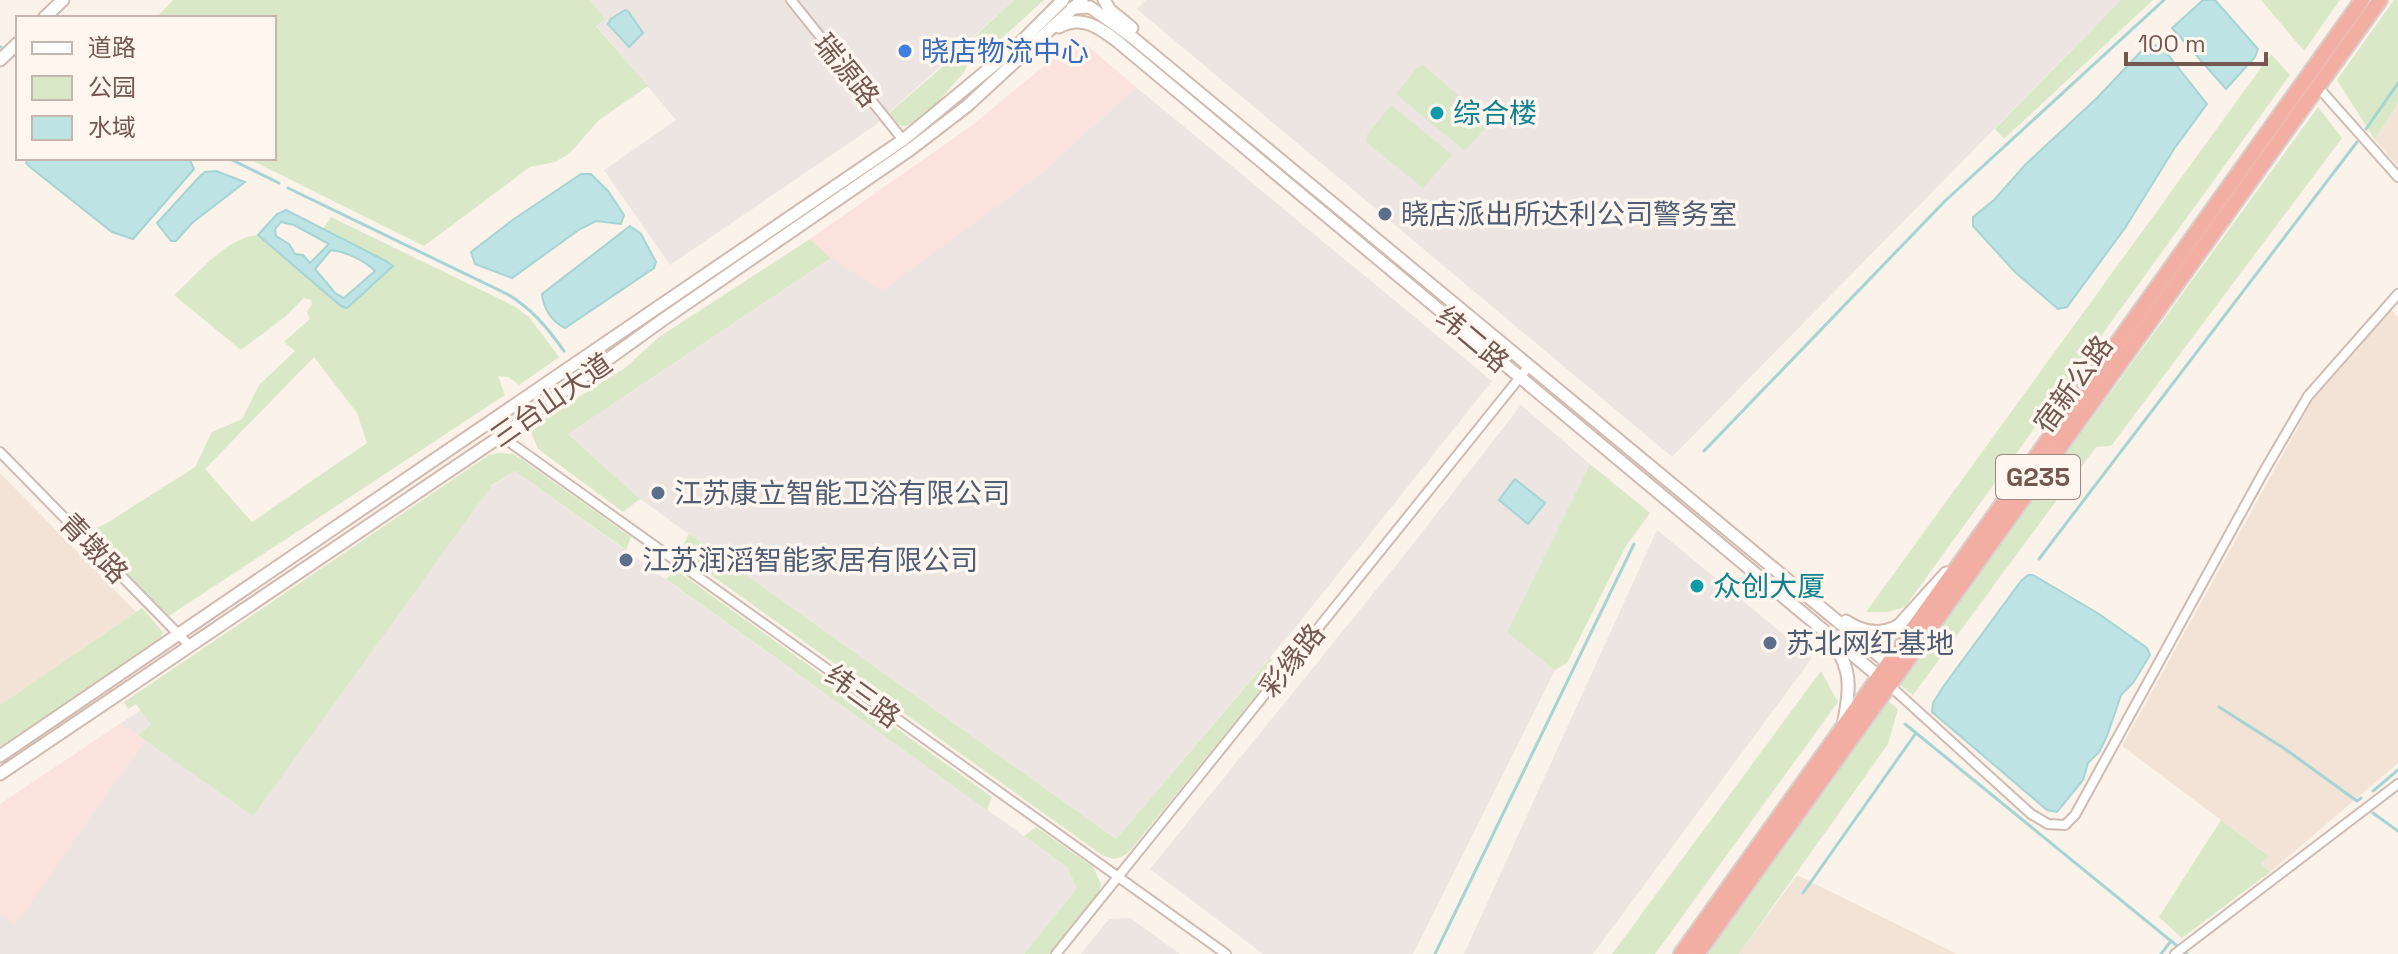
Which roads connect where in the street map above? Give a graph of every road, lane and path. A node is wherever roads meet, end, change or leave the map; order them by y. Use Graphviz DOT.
graph roads {
  1 [pos="63,0"];
  2 [pos="791,0"];
  3 [pos="1063,0"];
  4 [pos="1104,0"];
  5 [pos="2362,0"];
  6 [pos="2380,0"];
  7 [pos="1078,4"];
  8 [pos="46,16"];
  9 [pos="1046,17"];
  10 [pos="1048,33"];
  11 [pos="16,45"];
  12 [pos="0,60"];
  13 [pos="2318,87"];
  14 [pos="1195,90"];
  15 [pos="903,140"];
  16 [pos="2398,177"];
  17 [pos="2398,294"];
  18 [pos="1529,366"];
  19 [pos="1520,378"];
  20 [pos="501,436"];
  21 [pos="0,452"];
  22 [pos="1997,511"];
  23 [pos="1786,599"];
  24 [pos="1811,600"];
  25 [pos="178,634"];
  26 [pos="189,645"];
  27 [pos="1888,663"];
  28 [pos="1884,681"];
  29 [pos="1842,728"];
  30 [pos="0,756"];
  31 [pos="0,774"];
  32 [pos="2398,784"];
  33 [pos="1117,878"];
  34 [pos="2179,951"];
  35 [pos="1056,954"];
  36 [pos="1226,954"];
  37 [pos="1681,954"];
  38 [pos="1697,954"];
  1 -- 8 [label="street"];
  2 -- 15 [label="street, 瑞源路"];
  3 -- 9 [label="street, 三台山大道"];
  4 -- 14 [label="street"];
  5 -- 22 [label="highway, 宿新公路 / G235"];
  6 -- 13 [label="highway, 宿新公路 / G235"];
  7 -- 9 [label="street"];
  7 -- 10 [label="street, 三台山大道"];
  7 -- 14 [label="street, 纬二路"];
  9 -- 15 [label="street, 三台山大道"];
  10 -- 19 [label="street, 纬二路"];
  10 -- 20 [label="street, 三台山大道"];
  11 -- 12 [label="street"];
  13 -- 16 [label="street"];
  13 -- 28 [label="highway, 宿新公路 / G235"];
  14 -- 18 [label="street, 纬二路"];
  15 -- 25 [label="street, 三台山大道"];
  17 -- 28 [label="street"];
  18 -- 19 [label="street, 彩缘路"];
  18 -- 24 [label="street, 纬二路"];
  19 -- 23 [label="street, 纬二路"];
  19 -- 33 [label="street, 彩缘路"];
  20 -- 26 [label="street, 三台山大道"];
  20 -- 33 [label="street, 纬三路"];
  21 -- 25 [label="street, 青墩路"];
  22 -- 24 [label="street"];
  22 -- 27 [label="highway, 宿新公路 / G235"];
  23 -- 28 [label="street, 纬二路"];
  23 -- 29 [label="street"];
  24 -- 27 [label="street, 纬二路"];
  25 -- 26 [label="street, 青墩路"];
  25 -- 30 [label="street, 三台山大道"];
  26 -- 31 [label="street, 三台山大道"];
  27 -- 28 [label="highway, 宿新公路 / G235"];
  28 -- 29 [label="highway, 宿新公路 / G235"];
  28 -- 38 [label="highway, 宿新公路 / G235"];
  29 -- 37 [label="highway, 宿新公路 / G235"];
  32 -- 34 [label="street"];
  33 -- 35 [label="street, 彩缘路"];
  33 -- 36 [label="street, 纬三路"];
}
